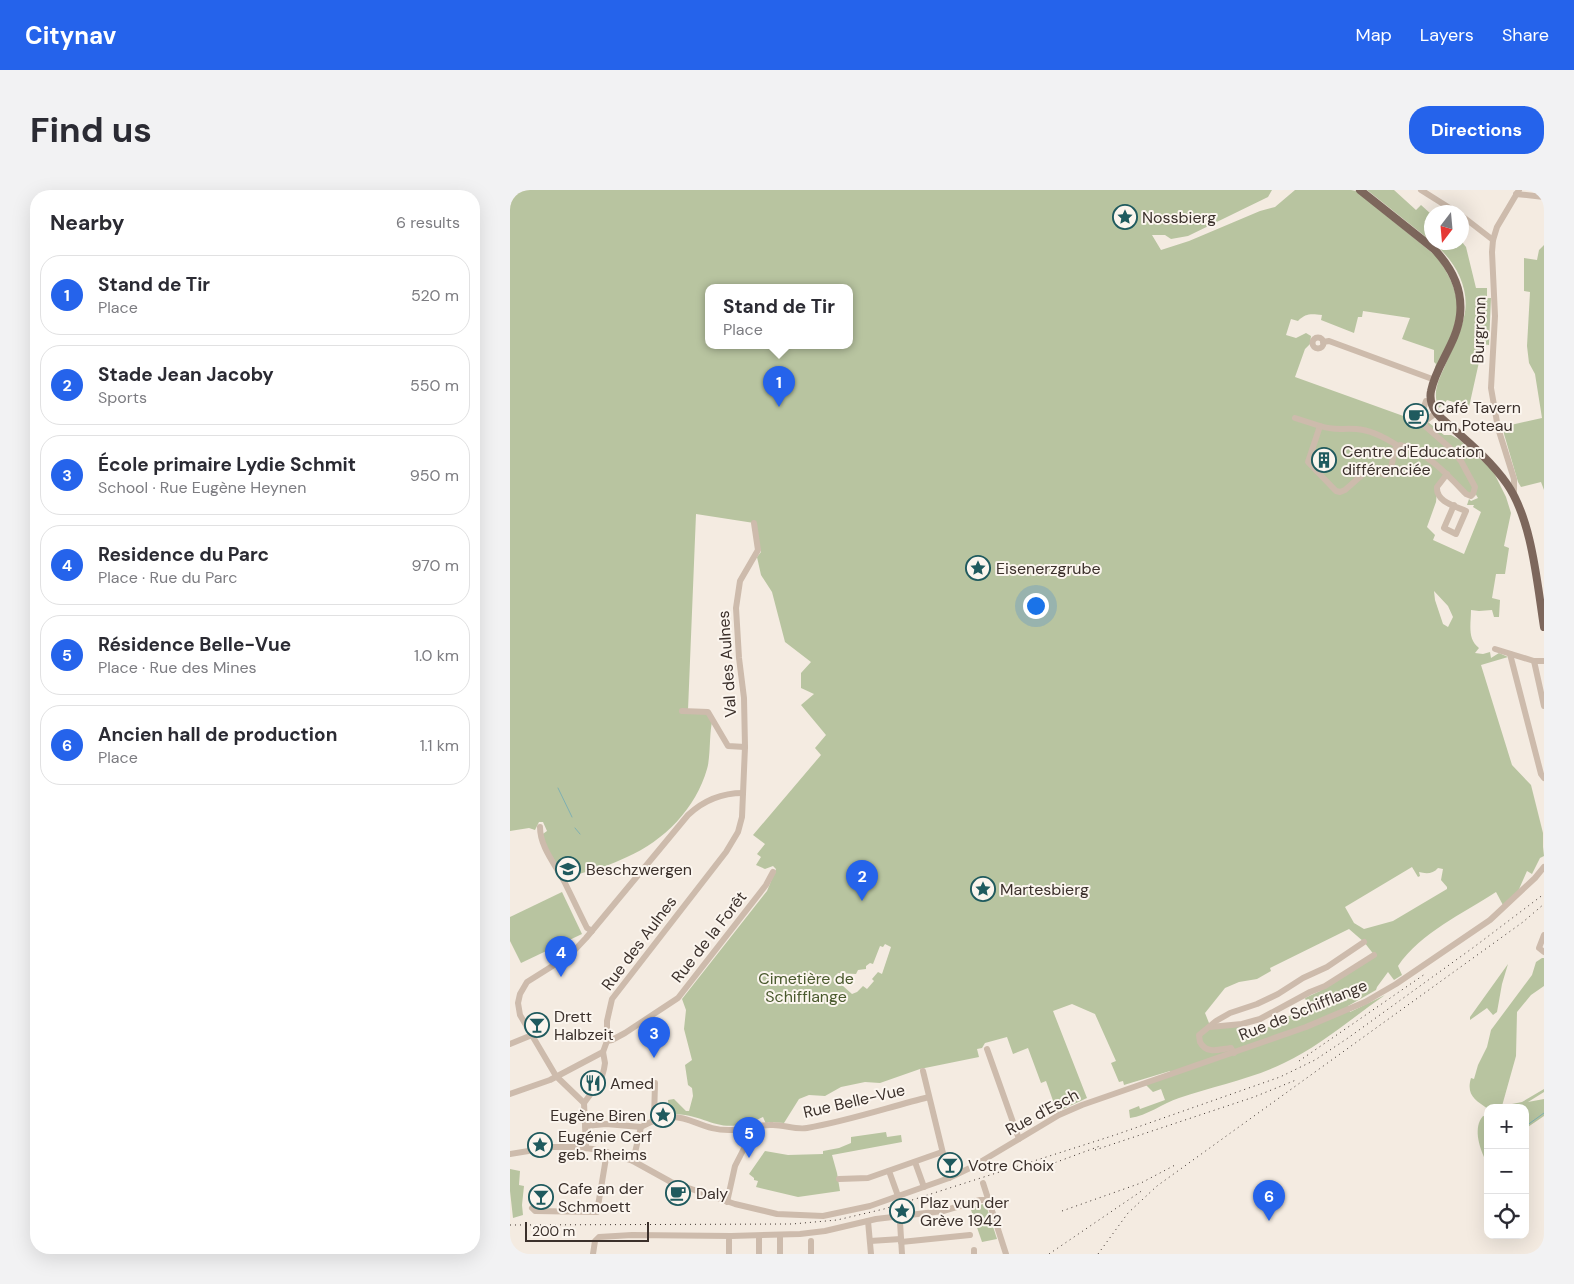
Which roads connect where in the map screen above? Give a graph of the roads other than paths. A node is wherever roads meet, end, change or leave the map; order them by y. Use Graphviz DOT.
graph roads {
  1 [pos="1360,190"];
  2 [pos="1422,190"];
  3 [pos="1517,192"];
  4 [pos="1544,197"];
  5 [pos="1445,205"];
  6 [pos="1469,221"];
  7 [pos="1493,240"];
  8 [pos="1323,342"];
  9 [pos="1435,380"];
  10 [pos="1426,401"];
  11 [pos="1436,413"];
  12 [pos="1295,418"];
  13 [pos="1427,419"];
  14 [pos="1320,426"];
  15 [pos="1398,446"];
  16 [pos="1447,474"];
  17 [pos="1510,484"];
  18 [pos="1454,505"];
  19 [pos="754,523"];
  20 [pos="1544,627"];
  21 [pos="1495,650"];
  22 [pos="1510,654"];
  23 [pos="1534,661"];
  24 [pos="1544,661"];
  25 [pos="1544,706"];
  26 [pos="682,711"];
  27 [pos="745,747"];
  28 [pos="1544,778"];
  29 [pos="743,793"];
  30 [pos="540,827"];
  31 [pos="729,846"];
  32 [pos="1544,867"];
  33 [pos="773,872"];
  34 [pos="592,932"];
  35 [pos="1544,935"];
  36 [pos="1364,942"];
  37 [pos="1544,952"];
  38 [pos="1374,955"];
  39 [pos="1210,1027"];
  40 [pos="532,1035"];
  41 [pos="607,1041"];
  42 [pos="510,1044"];
  43 [pos="987,1049"];
  44 [pos="603,1052"];
  45 [pos="1234,1053"];
  46 [pos="923,1071"];
  47 [pos="556,1076"];
  48 [pos="1152,1080"];
  49 [pos="655,1083"];
  50 [pos="510,1094"];
  51 [pos="929,1097"];
  52 [pos="584,1103"];
  53 [pos="654,1119"];
  54 [pos="585,1126"];
  55 [pos="641,1127"];
  56 [pos="755,1127"];
  57 [pos="1019,1139"];
  58 [pos="586,1148"];
  59 [pos="607,1152"];
  60 [pos="942,1152"];
  61 [pos="510,1154"];
  62 [pos="633,1161"];
  63 [pos="915,1162"];
  64 [pos="889,1171"];
  65 [pos="949,1178"];
  66 [pos="839,1180"];
  67 [pos="983,1183"];
  68 [pos="924,1187"];
  69 [pos="898,1196"];
  70 [pos="989,1200"];
  71 [pos="726,1202"];
  72 [pos="532,1208"];
  73 [pos="868,1221"];
  74 [pos="900,1222"];
  75 [pos="780,1234"];
  76 [pos="970,1235"];
  77 [pos="759,1236"];
  78 [pos="729,1240"];
  79 [pos="811,1241"];
  80 [pos="870,1241"];
  81 [pos="901,1241"];
  82 [pos="593,1254"];
  83 [pos="729,1254"];
  84 [pos="759,1254"];
  85 [pos="780,1254"];
  86 [pos="811,1254"];
  87 [pos="871,1254"];
  88 [pos="902,1254"];
  89 [pos="1006,1254"];
  1 -- 9 [label="main road"];
  2 -- 5 [label="street"];
  3 -- 4 [label="street"];
  3 -- 7 [label="street, Burgronn"];
  6 -- 7 [label="street"];
  7 -- 17 [label="street, Burgronn"];
  8 -- 9 [label="street"];
  9 -- 11 [label="main road"];
  10 -- 13 [label="street"];
  11 -- 13 [label="street"];
  11 -- 17 [label="main road"];
  12 -- 14 [label="street"];
  13 -- 16 [label="street"];
  14 -- 15 [label="street"];
  14 -- 15 [label="street"];
  15 -- 16 [label="street"];
  16 -- 18 [label="street"];
  17 -- 20 [label="main road"];
  19 -- 27 [label="street, Val des Aulnes"];
  21 -- 22 [label="street"];
  22 -- 23 [label="street"];
  22 -- 28 [label="street"];
  23 -- 24 [label="street"];
  23 -- 25 [label="street"];
  26 -- 27 [label="street, Val des Aulnes"];
  27 -- 29 [label="street, Val des Aulnes"];
  29 -- 31 [label="street, Val des Aulnes"];
  29 -- 34 [label="street"];
  30 -- 34 [label="street"];
  31 -- 41 [label="street, Rue des Aulnes"];
  32 -- 45 [label="street, Rue de Schifflange"];
  33 -- 41 [label="street, Rue de la Forêt"];
  34 -- 40 [label="street"];
  35 -- 37 [label="street"];
  36 -- 39 [label="street"];
  38 -- 39 [label="street"];
  39 -- 45 [label="street"];
  40 -- 42 [label="street"];
  40 -- 47 [label="street"];
  41 -- 44 [label="street"];
  43 -- 57 [label="street"];
  44 -- 47 [label="street"];
  44 -- 52 [label="street"];
  45 -- 48 [label="street, Rue de Schifflange"];
  46 -- 51 [label="street"];
  47 -- 50 [label="street"];
  47 -- 52 [label="street"];
  48 -- 57 [label="street, Rue d'Esch"];
  49 -- 53 [label="street"];
  51 -- 56 [label="street, Rue Belle-Vue"];
  51 -- 60 [label="street"];
  52 -- 54 [label="street"];
  53 -- 55 [label="street"];
  53 -- 56 [label="street, Rue Belle-Vue"];
  54 -- 55 [label="street"];
  54 -- 58 [label="street"];
  55 -- 62 [label="street"];
  56 -- 71 [label="street"];
  57 -- 65 [label="street, Rue d'Esch"];
  58 -- 59 [label="street, Rue d'Esch"];
  58 -- 61 [label="street, Rue d'Esch"];
  59 -- 62 [label="street, Rue d'Esch"];
  59 -- 72 [label="street"];
  60 -- 63 [label="street"];
  60 -- 65 [label="street"];
  62 -- 71 [label="street, Rue d'Esch"];
  63 -- 64 [label="street"];
  63 -- 68 [label="street"];
  64 -- 66 [label="street"];
  64 -- 69 [label="street"];
  65 -- 68 [label="street, Rue d'Esch"];
  67 -- 70 [label="street"];
  68 -- 69 [label="street, Rue d'Esch"];
  69 -- 71 [label="street, Rue d'Esch"];
  70 -- 73 [label="street"];
  70 -- 89 [label="street"];
  73 -- 75 [label="street"];
  73 -- 80 [label="street"];
  74 -- 81 [label="street"];
  75 -- 77 [label="street"];
  75 -- 85 [label="street"];
  76 -- 81 [label="street"];
  77 -- 82 [label="street"];
  77 -- 84 [label="street"];
  78 -- 83 [label="street"];
  79 -- 86 [label="street"];
  80 -- 81 [label="street"];
  80 -- 87 [label="street"];
  81 -- 88 [label="street"];
}
